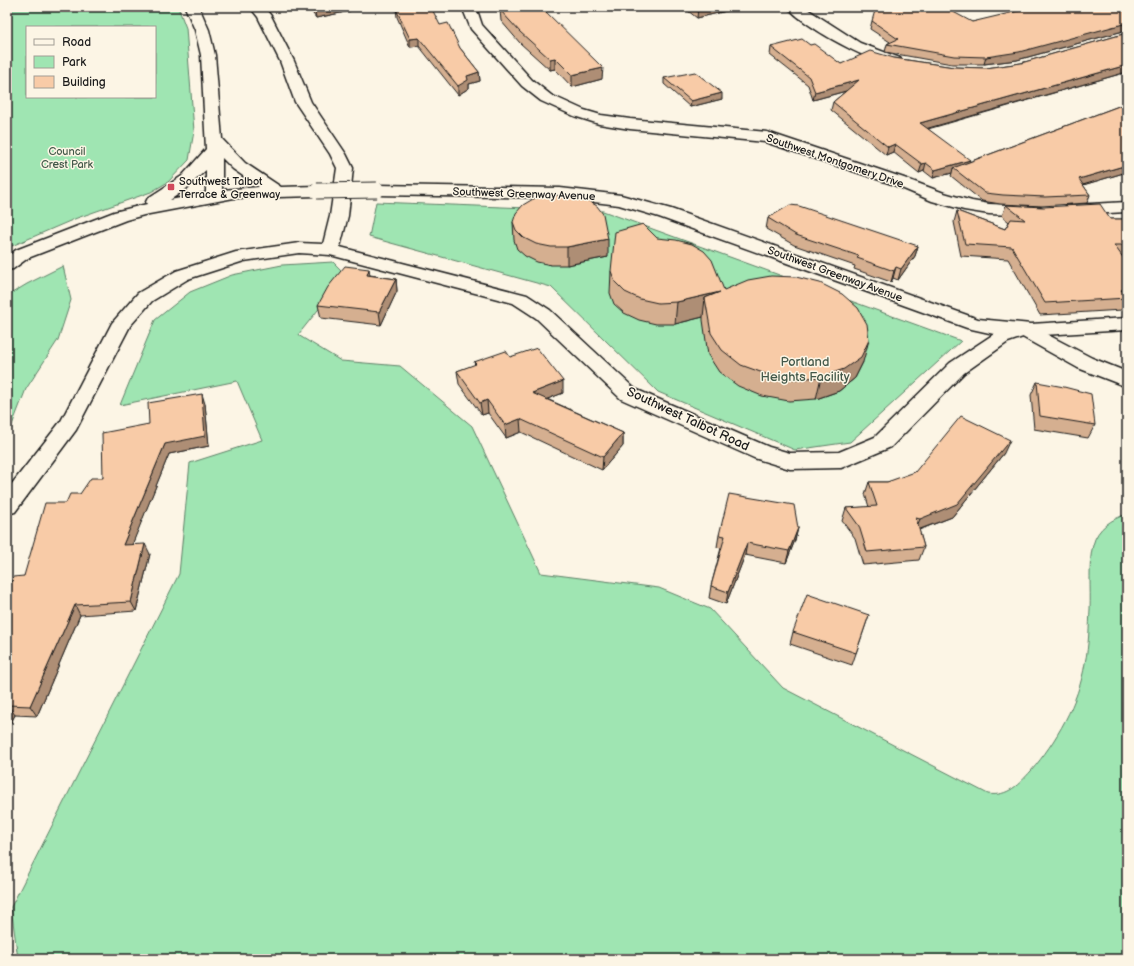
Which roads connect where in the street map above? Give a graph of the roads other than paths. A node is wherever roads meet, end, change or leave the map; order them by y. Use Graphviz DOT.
graph roads {
  1 [pos="192,7"];
  2 [pos="257,7"];
  3 [pos="469,7"];
  4 [pos="795,7"];
  5 [pos="906,63"];
  6 [pos="214,145"];
  7 [pos="277,192"];
  8 [pos="214,196"];
  9 [pos="1127,207"];
  10 [pos="131,212"];
  11 [pos="330,250"];
  12 [pos="7,265"];
  13 [pos="1127,324"];
  14 [pos="1024,330"];
  15 [pos="1127,380"];
  16 [pos="7,506"];
  1 -- 6 [label="street"];
  2 -- 11 [label="street"];
  3 -- 9 [label="street, Southwest Montgomery Drive"];
  4 -- 5 [label="street"];
  6 -- 7 [label="street"];
  6 -- 8 [label="street"];
  6 -- 10 [label="street"];
  7 -- 8 [label="street, Southwest Greenway Avenue"];
  7 -- 14 [label="street, Southwest Greenway Avenue, bridge"];
  8 -- 10 [label="street, Southwest Greenway Avenue"];
  10 -- 12 [label="street, Southwest Greenway Avenue"];
  11 -- 14 [label="street, Southwest Talbot Road"];
  11 -- 16 [label="street, Southwest Talbot Road"];
  13 -- 14 [label="street, Southwest Greenway Avenue"];
  14 -- 15 [label="street"];
}
